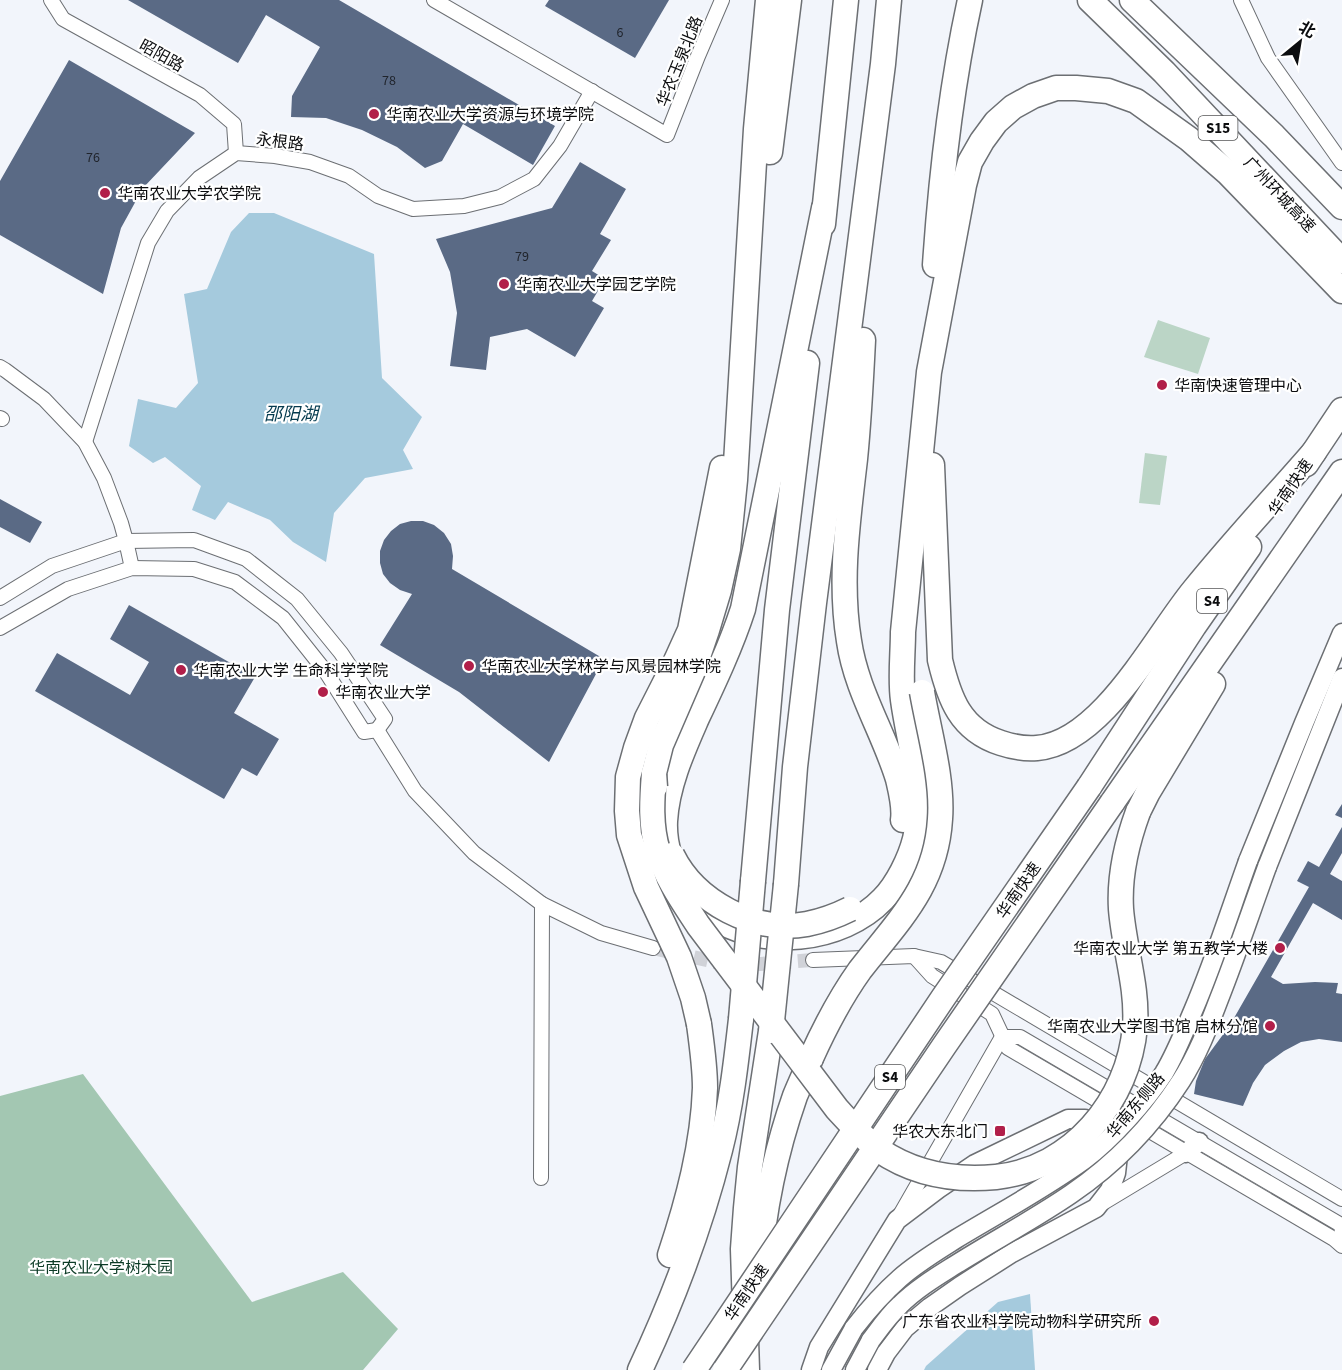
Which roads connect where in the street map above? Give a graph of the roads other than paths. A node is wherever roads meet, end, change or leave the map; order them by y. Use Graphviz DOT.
graph roads {
  1 [pos="51,0"];
  2 [pos="434,0"];
  3 [pos="722,0"];
  4 [pos="768,0"];
  5 [pos="789,0"];
  6 [pos="846,0"];
  7 [pos="889,0"];
  8 [pos="970,0"];
  9 [pos="1090,0"];
  10 [pos="1132,0"];
  11 [pos="1137,0"];
  12 [pos="1241,0"];
  13 [pos="1153,20"];
  14 [pos="591,91"];
  15 [pos="876,119"];
  16 [pos="237,153"];
  17 [pos="1342,163"];
  18 [pos="1342,207"];
  19 [pos="824,208"];
  20 [pos="1342,261"];
  21 [pos="1342,291"];
  22 [pos="743,365"];
  23 [pos="0,367"];
  24 [pos="928,372"];
  25 [pos="1340,413"];
  26 [pos="85,442"];
  27 [pos="1314,452"];
  28 [pos="1342,472"];
  29 [pos="126,541"];
  30 [pos="132,568"];
  31 [pos="0,598"];
  32 [pos="0,628"];
  33 [pos="1342,633"];
  34 [pos="684,667"];
  35 [pos="1342,678"];
  36 [pos="371,731"];
  37 [pos="654,773"];
  38 [pos="542,904"];
  39 [pos="653,948"];
  40 [pos="914,956"];
  41 [pos="813,960"];
  42 [pos="1002,1037"];
  43 [pos="1192,1147"];
  44 [pos="542,1178"];
  45 [pos="1342,1199"];
  46 [pos="1096,1208"];
  47 [pos="897,1220"];
  48 [pos="1342,1232"];
  49 [pos="1342,1246"];
  50 [pos="624,1370"];
  51 [pos="640,1370"];
  52 [pos="694,1370"];
  53 [pos="725,1370"];
  54 [pos="747,1370"];
  55 [pos="751,1370"];
  56 [pos="811,1370"];
  57 [pos="831,1370"];
  58 [pos="855,1370"];
  59 [pos="877,1370"];
  1 -- 16 [label="street, 昭阳路"];
  2 -- 14 [label="street"];
  3 -- 14 [label="street, 华农玉泉北路"];
  4 -- 22 [label="highway"];
  5 -- 22 [label="highway"];
  6 -- 19 [label="highway"];
  7 -- 15 [label="highway"];
  8 -- 24 [label="highway"];
  9 -- 20 [label="highway, 广州环城高速 / S15"];
  10 -- 13 [label="highway, S15"];
  11 -- 13 [label="highway"];
  12 -- 17 [label="street"];
  13 -- 18 [label="highway, S15"];
  14 -- 16 [label="street, 永根路"];
  15 -- 37 [label="highway, bridge"];
  15 -- 54 [label="highway, bridge"];
  16 -- 26 [label="street, 永根路"];
  19 -- 24 [label="highway"];
  19 -- 51 [label="highway, bridge"];
  21 -- 24 [label="highway"];
  22 -- 34 [label="highway"];
  23 -- 26 [label="street"];
  24 -- 27 [label="highway"];
  24 -- 55 [label="highway, bridge"];
  25 -- 27 [label="highway, 华南快速 / S4"];
  26 -- 29 [label="street"];
  27 -- 52 [label="highway, 华南快速 / S4, bridge"];
  28 -- 37 [label="highway, bridge"];
  28 -- 53 [label="highway, 华南快速 / S4, bridge"];
  29 -- 30 [label="street"];
  29 -- 31 [label="street"];
  29 -- 36 [label="street"];
  30 -- 32 [label="street"];
  30 -- 36 [label="street"];
  33 -- 57 [label="street, 华南东侧路, bridge"];
  34 -- 37 [label="highway, bridge"];
  34 -- 50 [label="highway, bridge"];
  35 -- 58 [label="street, 华南东侧路, bridge"];
  36 -- 38 [label="street"];
  38 -- 39 [label="street"];
  38 -- 44 [label="street"];
  40 -- 41 [label="street"];
  40 -- 42 [label="street"];
  40 -- 45 [label="street"];
  42 -- 43 [label="street"];
  42 -- 47 [label="street"];
  43 -- 46 [label="street"];
  43 -- 48 [label="street"];
  43 -- 49 [label="street"];
  46 -- 47 [label="street"];
  46 -- 59 [label="street"];
  47 -- 56 [label="street"];
}
